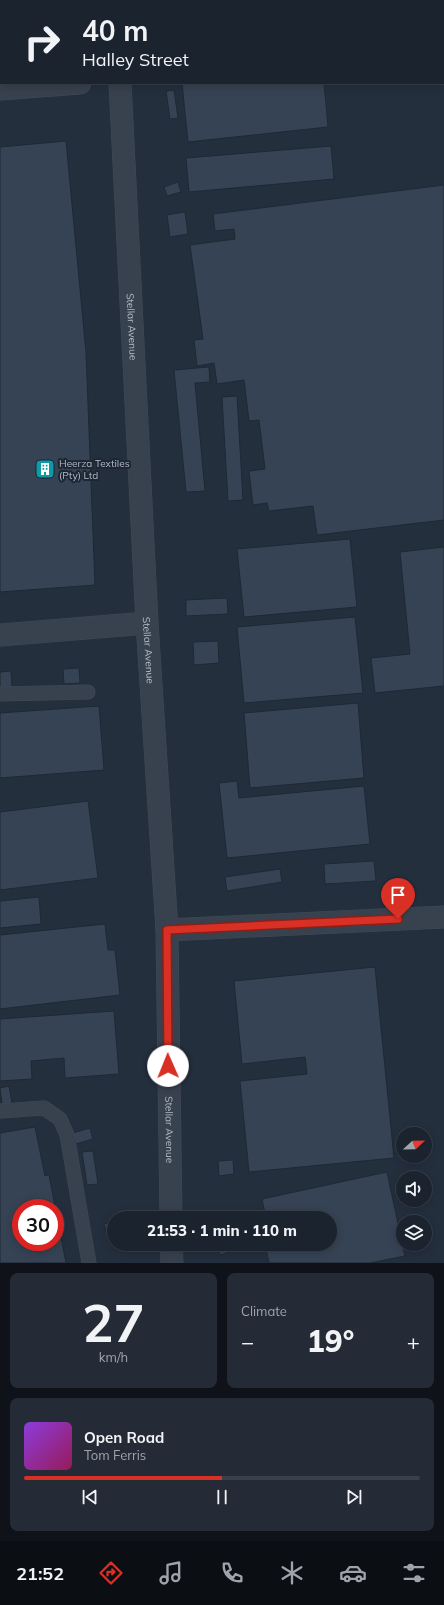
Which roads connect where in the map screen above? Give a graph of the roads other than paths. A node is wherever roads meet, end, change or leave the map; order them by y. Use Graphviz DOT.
graph roads {
  1 [pos="67,84"];
  2 [pos="120,84"];
  3 [pos="0,89"];
  4 [pos="147,623"];
  5 [pos="0,635"];
  6 [pos="88,692"];
  7 [pos="0,694"];
  8 [pos="444,917"];
  9 [pos="167,930"];
  10 [pos="0,1110"];
  11 [pos="171,1211"];
  12 [pos="171,1251"];
  13 [pos="89,1263"];
  14 [pos="172,1263"];
  1 -- 3 [label="street"];
  2 -- 4 [label="street, Stellar Avenue"];
  4 -- 5 [label="street"];
  4 -- 9 [label="street, Stellar Avenue"];
  6 -- 7 [label="lane"];
  8 -- 9 [label="street"];
  9 -- 11 [label="street, Stellar Avenue"];
  10 -- 13 [label="lane"];
  12 -- 14 [label="street"];
}
